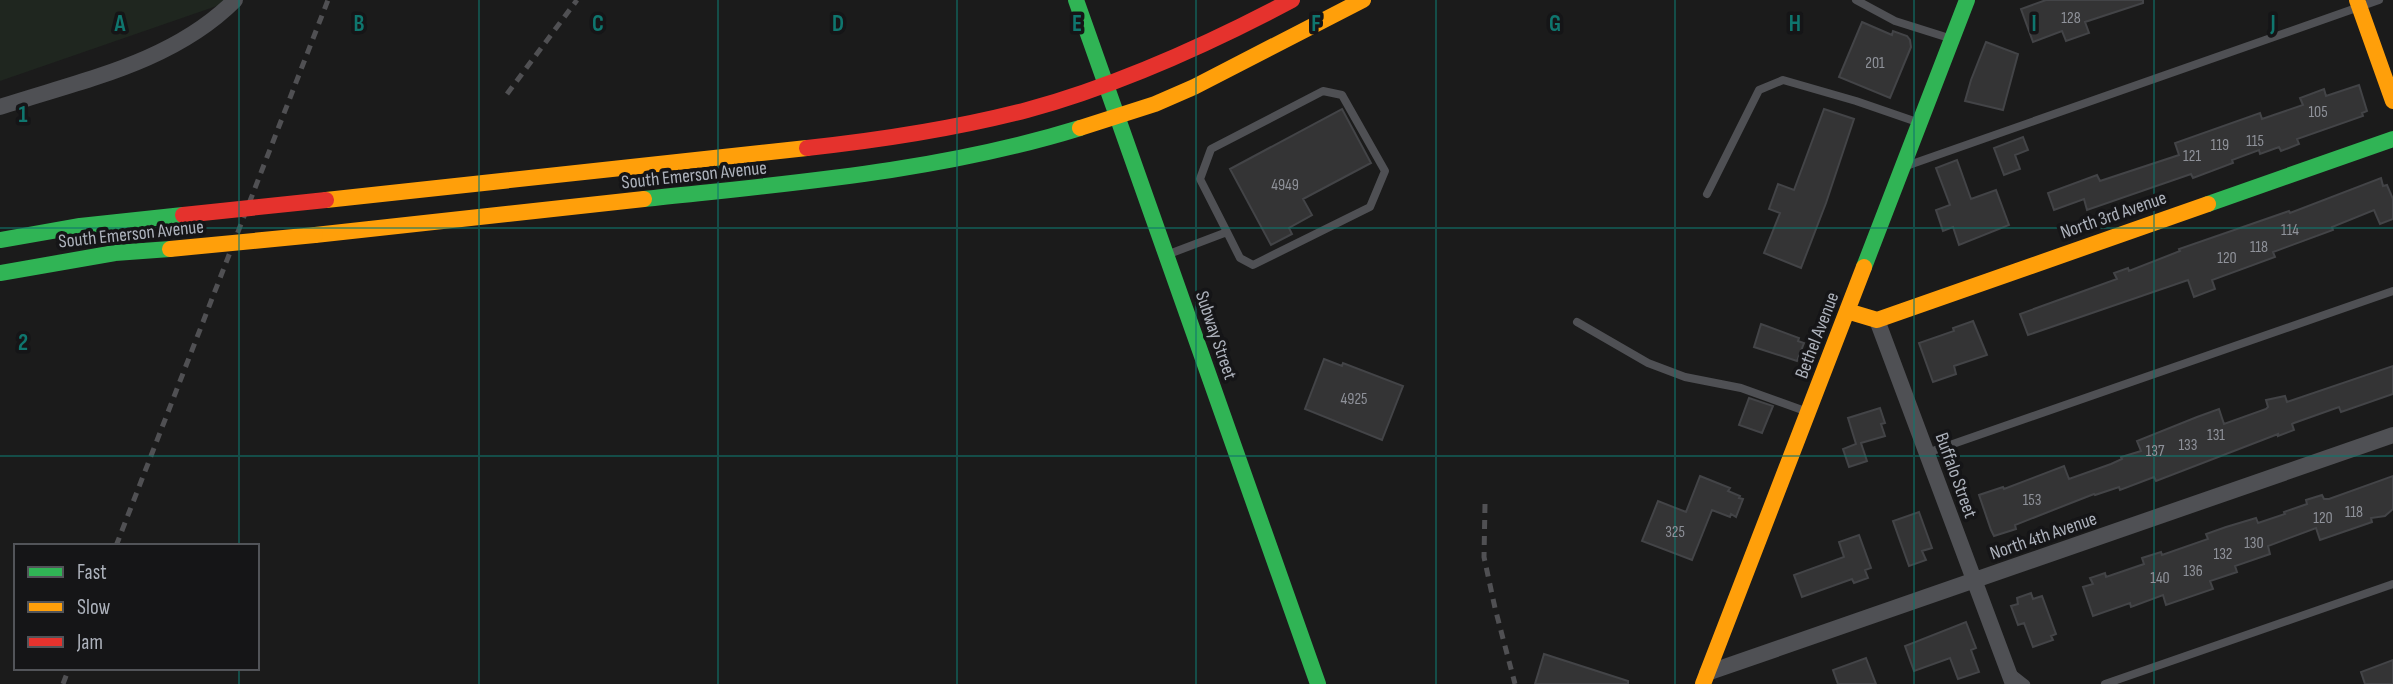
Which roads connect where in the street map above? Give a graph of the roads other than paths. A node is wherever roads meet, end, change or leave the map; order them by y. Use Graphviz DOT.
graph roads {
  1 [pos="235,0"];
  2 [pos="1076,0"];
  3 [pos="1292,0"];
  4 [pos="1363,0"];
  5 [pos="1856,0"];
  6 [pos="1967,0"];
  7 [pos="2379,0"];
  8 [pos="2358,3"];
  9 [pos="1952,39"];
  10 [pos="1106,85"];
  11 [pos="2393,101"];
  12 [pos="0,107"];
  13 [pos="1117,116"];
  14 [pos="1919,123"];
  15 [pos="2393,139"];
  16 [pos="1903,167"];
  17 [pos="1707,194"];
  18 [pos="1227,232"];
  19 [pos="0,240"];
  20 [pos="1166,255"];
  21 [pos="0,273"];
  22 [pos="2393,291"];
  23 [pos="1847,311"];
  24 [pos="1877,320"];
  25 [pos="1577,322"];
  26 [pos="1808,412"];
  27 [pos="2393,435"];
  28 [pos="1927,453"];
  29 [pos="1974,581"];
  30 [pos="2393,584"];
  31 [pos="2011,677"];
  32 [pos="1705,679"];
  33 [pos="1318,684"];
  34 [pos="2026,684"];
  35 [pos="2105,684"];
  1 -- 12 [label="street"];
  2 -- 10 [label="main road, Subway Street"];
  3 -- 10 [label="main road, South Emerson Avenue"];
  4 -- 13 [label="main road, South Emerson Avenue"];
  5 -- 9 [label="lane"];
  6 -- 9 [label="main road, Bethel Avenue"];
  7 -- 8 [label="lane"];
  8 -- 11 [label="main road"];
  8 -- 16 [label="lane"];
  9 -- 14 [label="main road, Bethel Avenue"];
  10 -- 13 [label="main road, Subway Street"];
  10 -- 19 [label="main road, South Emerson Avenue, bridge"];
  13 -- 20 [label="main road, Subway Street"];
  13 -- 21 [label="main road, South Emerson Avenue, bridge"];
  14 -- 16 [label="main road, Bethel Avenue"];
  14 -- 17 [label="lane"];
  15 -- 24 [label="main road, North 3rd Avenue"];
  16 -- 23 [label="main road, Bethel Avenue"];
  18 -- 18 [label="lane"];
  18 -- 20 [label="lane"];
  20 -- 33 [label="main road, Subway Street"];
  22 -- 28 [label="lane"];
  23 -- 24 [label="main road"];
  23 -- 26 [label="main road, Bethel Avenue"];
  24 -- 28 [label="street, Buffalo Street"];
  25 -- 26 [label="lane"];
  26 -- 32 [label="main road, Bethel Avenue"];
  27 -- 29 [label="street, North 4th Avenue"];
  28 -- 29 [label="street, Buffalo Street"];
  29 -- 31 [label="street, Buffalo Street"];
  29 -- 32 [label="street, North 4th Avenue"];
  30 -- 35 [label="lane"];
  31 -- 34 [label="lane"];
}
